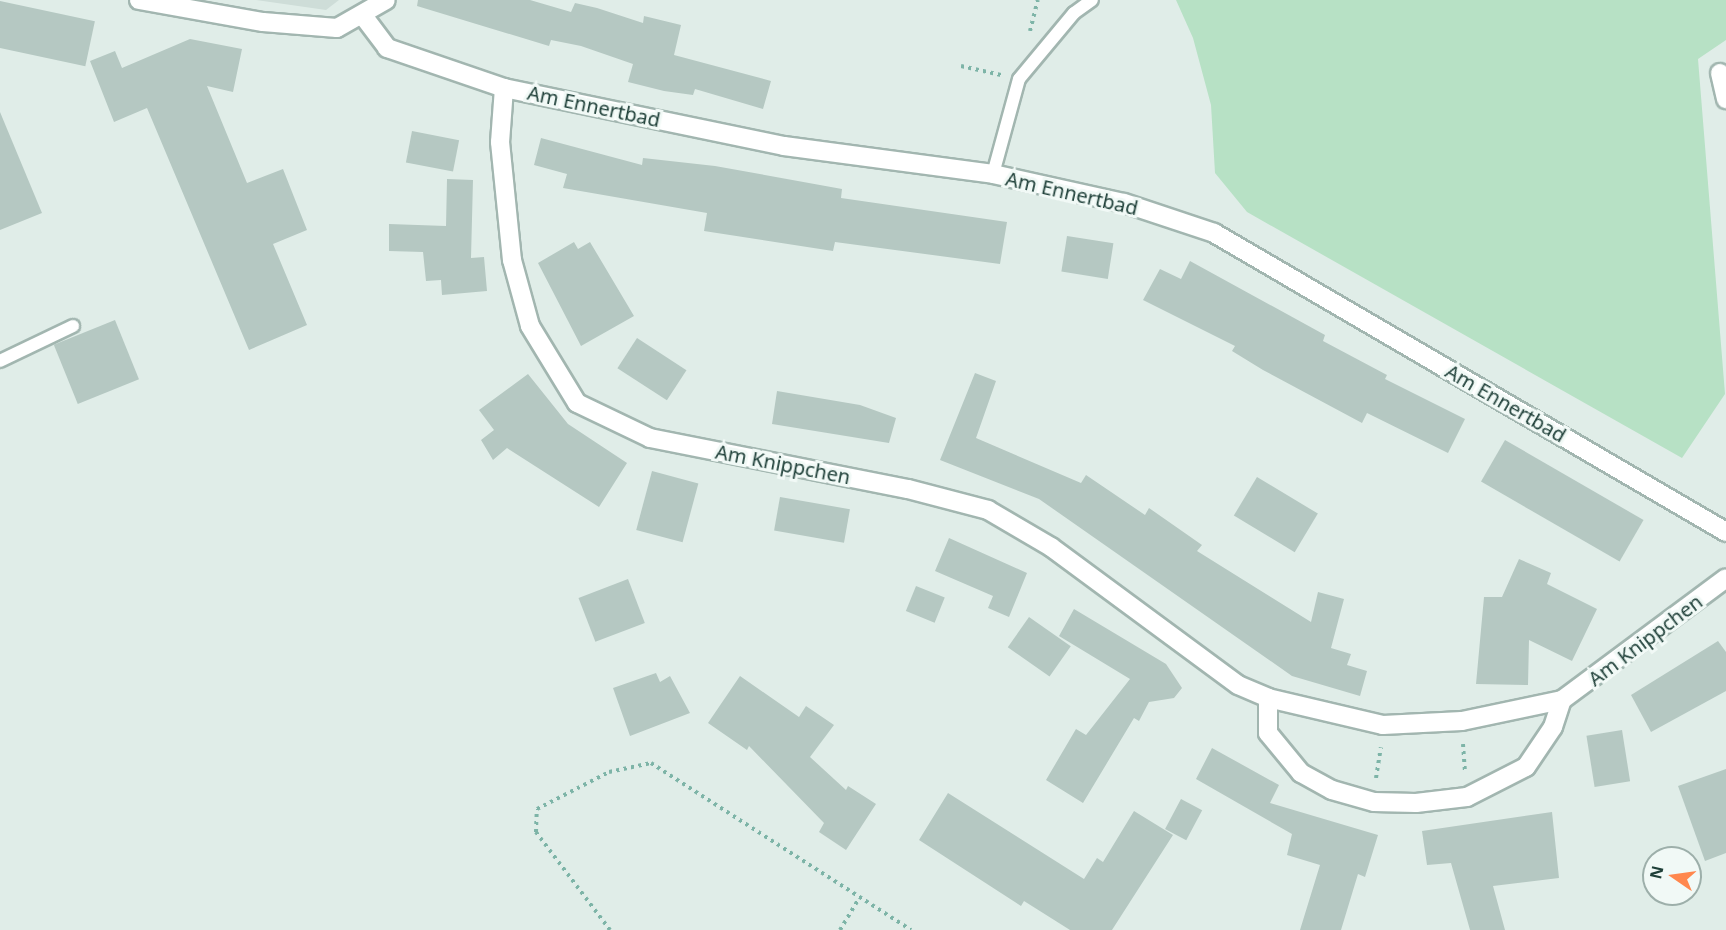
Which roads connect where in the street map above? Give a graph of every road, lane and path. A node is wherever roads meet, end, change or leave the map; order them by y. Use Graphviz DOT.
graph roads {
  1 [pos="139,0"];
  2 [pos="386,0"];
  3 [pos="1092,0"];
  4 [pos="162,2"];
  5 [pos="364,17"];
  6 [pos="961,66"];
  7 [pos="1720,73"];
  8 [pos="1019,79"];
  9 [pos="504,87"];
  10 [pos="1726,99"];
  11 [pos="993,174"];
  12 [pos="73,326"];
  13 [pos="0,361"];
  14 [pos="1726,532"];
  15 [pos="1726,578"];
  16 [pos="1268,698"];
  17 [pos="1562,700"];
  18 [pos="1462,721"];
  19 [pos="1383,725"];
  20 [pos="1467,797"];
  21 [pos="1374,802"];
  22 [pos="859,898"];
  23 [pos="610,930"];
  24 [pos="840,930"];
  25 [pos="911,930"];
  1 -- 4 [label="street"];
  2 -- 5 [label="street"];
  3 -- 8 [label="lane"];
  4 -- 5 [label="street"];
  5 -- 9 [label="street, Am Ennertbad"];
  6 -- 8 [label="path"];
  7 -- 10 [label="street"];
  8 -- 11 [label="lane"];
  9 -- 11 [label="street, Am Ennertbad"];
  9 -- 16 [label="street, Am Knippchen"];
  11 -- 14 [label="street, Am Ennertbad"];
  12 -- 13 [label="lane"];
  15 -- 17 [label="street, Am Knippchen"];
  16 -- 19 [label="street, Am Knippchen"];
  16 -- 21 [label="street"];
  17 -- 18 [label="street, Am Knippchen"];
  17 -- 20 [label="street"];
  18 -- 19 [label="street, Am Knippchen"];
  18 -- 20 [label="path"];
  19 -- 21 [label="path"];
  20 -- 21 [label="street"];
  22 -- 23 [label="path"];
  22 -- 24 [label="path"];
  22 -- 25 [label="path"];
}
